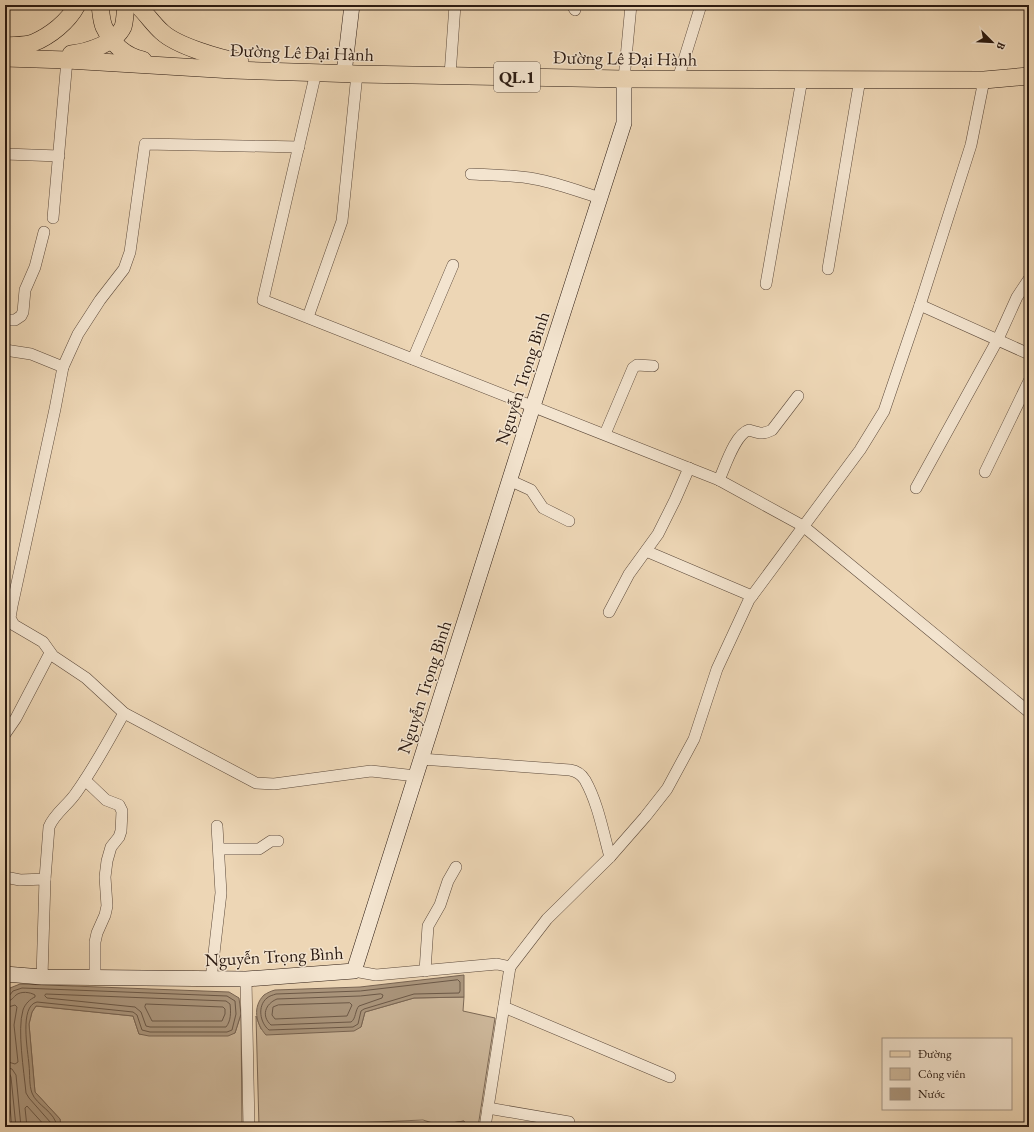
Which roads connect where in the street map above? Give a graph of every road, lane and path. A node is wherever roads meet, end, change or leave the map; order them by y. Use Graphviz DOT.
graph roads {
  1 [pos="77,5"];
  2 [pos="100,5"];
  3 [pos="126,5"];
  4 [pos="139,5"];
  5 [pos="352,5"];
  6 [pos="455,5"];
  7 [pos="631,5"];
  8 [pos="701,5"];
  9 [pos="112,40"];
  10 [pos="5,46"];
  11 [pos="5,58"];
  12 [pos="25,58"];
  13 [pos="66,60"];
  14 [pos="172,65"];
  15 [pos="291,72"];
  16 [pos="316,72"];
  17 [pos="351,73"];
  18 [pos="450,75"];
  19 [pos="1029,76"];
  20 [pos="624,79"];
  21 [pos="678,79"];
  22 [pos="802,79"];
  23 [pos="860,79"];
  24 [pos="984,80"];
  25 [pos="299,147"];
  26 [pos="5,154"];
  27 [pos="60,156"];
  28 [pos="471,174"];
  29 [pos="600,198"];
  30 [pos="53,218"];
  31 [pos="44,232"];
  32 [pos="453,265"];
  33 [pos="828,269"];
  34 [pos="1029,279"];
  35 [pos="766,284"];
  36 [pos="920,305"];
  37 [pos="308,318"];
  38 [pos="5,320"];
  39 [pos="998,339"];
  40 [pos="5,350"];
  41 [pos="1029,354"];
  42 [pos="413,359"];
  43 [pos="653,366"];
  44 [pos="63,367"];
  45 [pos="1029,381"];
  46 [pos="798,396"];
  47 [pos="533,406"];
  48 [pos="605,434"];
  49 [pos="689,468"];
  50 [pos="985,472"];
  51 [pos="509,480"];
  52 [pos="719,480"];
  53 [pos="916,488"];
  54 [pos="569,521"];
  55 [pos="803,526"];
  56 [pos="646,551"];
  57 [pos="752,596"];
  58 [pos="610,612"];
  59 [pos="8,625"];
  60 [pos="50,653"];
  61 [pos="1029,712"];
  62 [pos="124,713"];
  63 [pos="5,734"];
  64 [pos="421,760"];
  65 [pos="416,776"];
  66 [pos="85,780"];
  67 [pos="217,826"];
  68 [pos="278,841"];
  69 [pos="219,849"];
  70 [pos="610,857"];
  71 [pos="456,867"];
  72 [pos="5,878"];
  73 [pos="45,879"];
  74 [pos="510,966"];
  75 [pos="354,971"];
  76 [pos="425,971"];
  77 [pos="5,974"];
  78 [pos="96,976"];
  79 [pos="42,977"];
  80 [pos="211,979"];
  81 [pos="246,979"];
  82 [pos="504,1008"];
  83 [pos="670,1077"];
  84 [pos="488,1108"];
  85 [pos="569,1122"];
  86 [pos="249,1127"];
  87 [pos="485,1127"];
  1 -- 10 [label="main road"];
  2 -- 9 [label="main road"];
  3 -- 9 [label="main road"];
  4 -- 15 [label="main road"];
  5 -- 17 [label="street"];
  6 -- 18 [label="street"];
  7 -- 20 [label="street"];
  8 -- 21 [label="street"];
  9 -- 12 [label="main road"];
  9 -- 14 [label="main road"];
  11 -- 12 [label="main road, Đường Lê Đại Hành / QL.1"];
  12 -- 13 [label="main road, Đường Lê Đại Hành / QL.1"];
  13 -- 14 [label="main road, Đường Lê Đại Hành / QL.1"];
  13 -- 27 [label="street"];
  14 -- 15 [label="main road, Đường Lê Đại Hành / QL.1"];
  15 -- 16 [label="main road, Đường Lê Đại Hành / QL.1"];
  16 -- 17 [label="main road, Đường Lê Đại Hành / QL.1"];
  16 -- 25 [label="street"];
  17 -- 18 [label="main road, Đường Lê Đại Hành / QL.1"];
  17 -- 37 [label="street"];
  18 -- 20 [label="main road, Đường Lê Đại Hành / QL.1"];
  19 -- 24 [label="main road, Đường Lê Đại Hành / QL.1"];
  20 -- 21 [label="main road, Đường Lê Đại Hành / QL.1"];
  20 -- 29 [label="street, Nguyễn Trọng Bình"];
  21 -- 22 [label="main road, Đường Lê Đại Hành / QL.1"];
  22 -- 23 [label="main road, Đường Lê Đại Hành / QL.1"];
  22 -- 35 [label="street"];
  23 -- 24 [label="main road, Đường Lê Đại Hành / QL.1"];
  23 -- 33 [label="street"];
  24 -- 36 [label="street"];
  25 -- 37 [label="street"];
  25 -- 44 [label="street"];
  26 -- 27 [label="street"];
  27 -- 30 [label="street"];
  28 -- 29 [label="street"];
  29 -- 47 [label="street, Nguyễn Trọng Bình"];
  31 -- 38 [label="street"];
  32 -- 42 [label="street"];
  34 -- 39 [label="street"];
  36 -- 39 [label="street"];
  36 -- 55 [label="street"];
  37 -- 42 [label="street"];
  39 -- 41 [label="street"];
  39 -- 53 [label="street"];
  40 -- 44 [label="street"];
  42 -- 47 [label="street"];
  43 -- 48 [label="street"];
  44 -- 59 [label="street"];
  45 -- 50 [label="street"];
  46 -- 52 [label="street"];
  47 -- 48 [label="street"];
  47 -- 51 [label="street, Nguyễn Trọng Bình"];
  48 -- 49 [label="street"];
  49 -- 52 [label="street"];
  49 -- 56 [label="street"];
  51 -- 54 [label="street"];
  51 -- 64 [label="street, Nguyễn Trọng Bình"];
  52 -- 55 [label="street"];
  55 -- 57 [label="street"];
  55 -- 61 [label="street"];
  56 -- 57 [label="street"];
  56 -- 58 [label="street"];
  57 -- 70 [label="street"];
  59 -- 60 [label="street"];
  60 -- 62 [label="street"];
  60 -- 63 [label="street"];
  62 -- 65 [label="street"];
  62 -- 66 [label="street"];
  64 -- 65 [label="street, Nguyễn Trọng Bình"];
  64 -- 70 [label="street"];
  65 -- 75 [label="street, Nguyễn Trọng Bình"];
  66 -- 73 [label="street"];
  66 -- 78 [label="street"];
  67 -- 69 [label="street"];
  68 -- 69 [label="street"];
  69 -- 80 [label="street"];
  70 -- 74 [label="street"];
  71 -- 76 [label="street"];
  72 -- 73 [label="street"];
  73 -- 79 [label="street"];
  74 -- 76 [label="street"];
  74 -- 82 [label="street"];
  75 -- 76 [label="street"];
  75 -- 81 [label="street, Nguyễn Trọng Bình"];
  77 -- 79 [label="street, Nguyễn Trọng Bình"];
  78 -- 79 [label="street, Nguyễn Trọng Bình"];
  78 -- 80 [label="street, Nguyễn Trọng Bình"];
  80 -- 81 [label="street, Nguyễn Trọng Bình"];
  81 -- 86 [label="street"];
  82 -- 83 [label="street"];
  82 -- 84 [label="street"];
  84 -- 85 [label="street"];
  84 -- 87 [label="street"];
}
